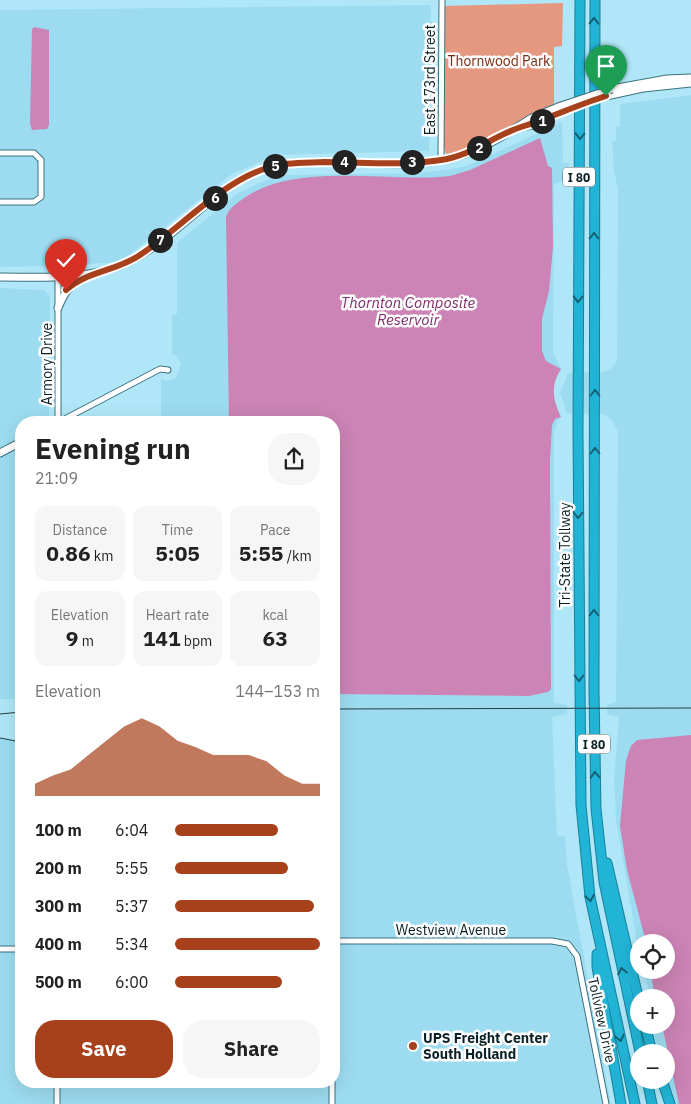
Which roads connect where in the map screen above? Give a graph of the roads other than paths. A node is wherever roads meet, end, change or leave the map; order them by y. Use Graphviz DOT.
graph roads {
  1 [pos="442,0"];
  2 [pos="580,0"];
  3 [pos="595,0"];
  4 [pos="691,78"];
  5 [pos="691,83"];
  6 [pos="562,109"];
  7 [pos="0,153"];
  8 [pos="441,160"];
  9 [pos="0,202"];
  10 [pos="94,274"];
  11 [pos="58,276"];
  12 [pos="0,277"];
  13 [pos="58,308"];
  14 [pos="168,370"];
  15 [pos="59,416"];
  16 [pos="70,416"];
  17 [pos="15,445"];
  18 [pos="0,453"];
  19 [pos="596,809"];
  20 [pos="597,939"];
  21 [pos="340,941"];
  22 [pos="568,944"];
  23 [pos="0,949"];
  24 [pos="15,949"];
  25 [pos="636,989"];
  26 [pos="638,1044"];
  27 [pos="57,1088"];
  28 [pos="332,1088"];
  29 [pos="649,1089"];
  30 [pos="663,1089"];
  31 [pos="57,1104"];
  32 [pos="332,1104"];
  33 [pos="606,1104"];
  34 [pos="621,1104"];
  35 [pos="635,1104"];
  36 [pos="652,1104"];
  37 [pos="667,1104"];
  1 -- 8 [label="street, East 173rd Street"];
  2 -- 20 [label="highway, Tri-State Tollway / I 80, one-way"];
  19 -- 3 [label="highway, Tri-State Tollway / I 80, one-way"];
  4 -- 6 [label="street, bridge"];
  5 -- 6 [label="street, bridge"];
  6 -- 8 [label="street"];
  7 -- 9 [label="street"];
  8 -- 10 [label="street"];
  10 -- 11 [label="street"];
  10 -- 13 [label="street"];
  11 -- 12 [label="street"];
  11 -- 13 [label="street, Armory Drive"];
  13 -- 15 [label="street, Armory Drive"];
  14 -- 16 [label="street"];
  17 -- 18 [label="street"];
  19 -- 25 [label="highway"];
  26 -- 19 [label="highway, Tri-State Tollway / I 80, one-way"];
  20 -- 34 [label="highway"];
  20 -- 35 [label="highway, Tri-State Tollway / I 80, one-way"];
  21 -- 22 [label="street, Westview Avenue"];
  22 -- 33 [label="street, Tollview Drive"];
  23 -- 24 [label="street"];
  27 -- 31 [label="street"];
  28 -- 32 [label="street"];
  29 -- 36 [label="highway"];
  30 -- 37 [label="highway"];
}
